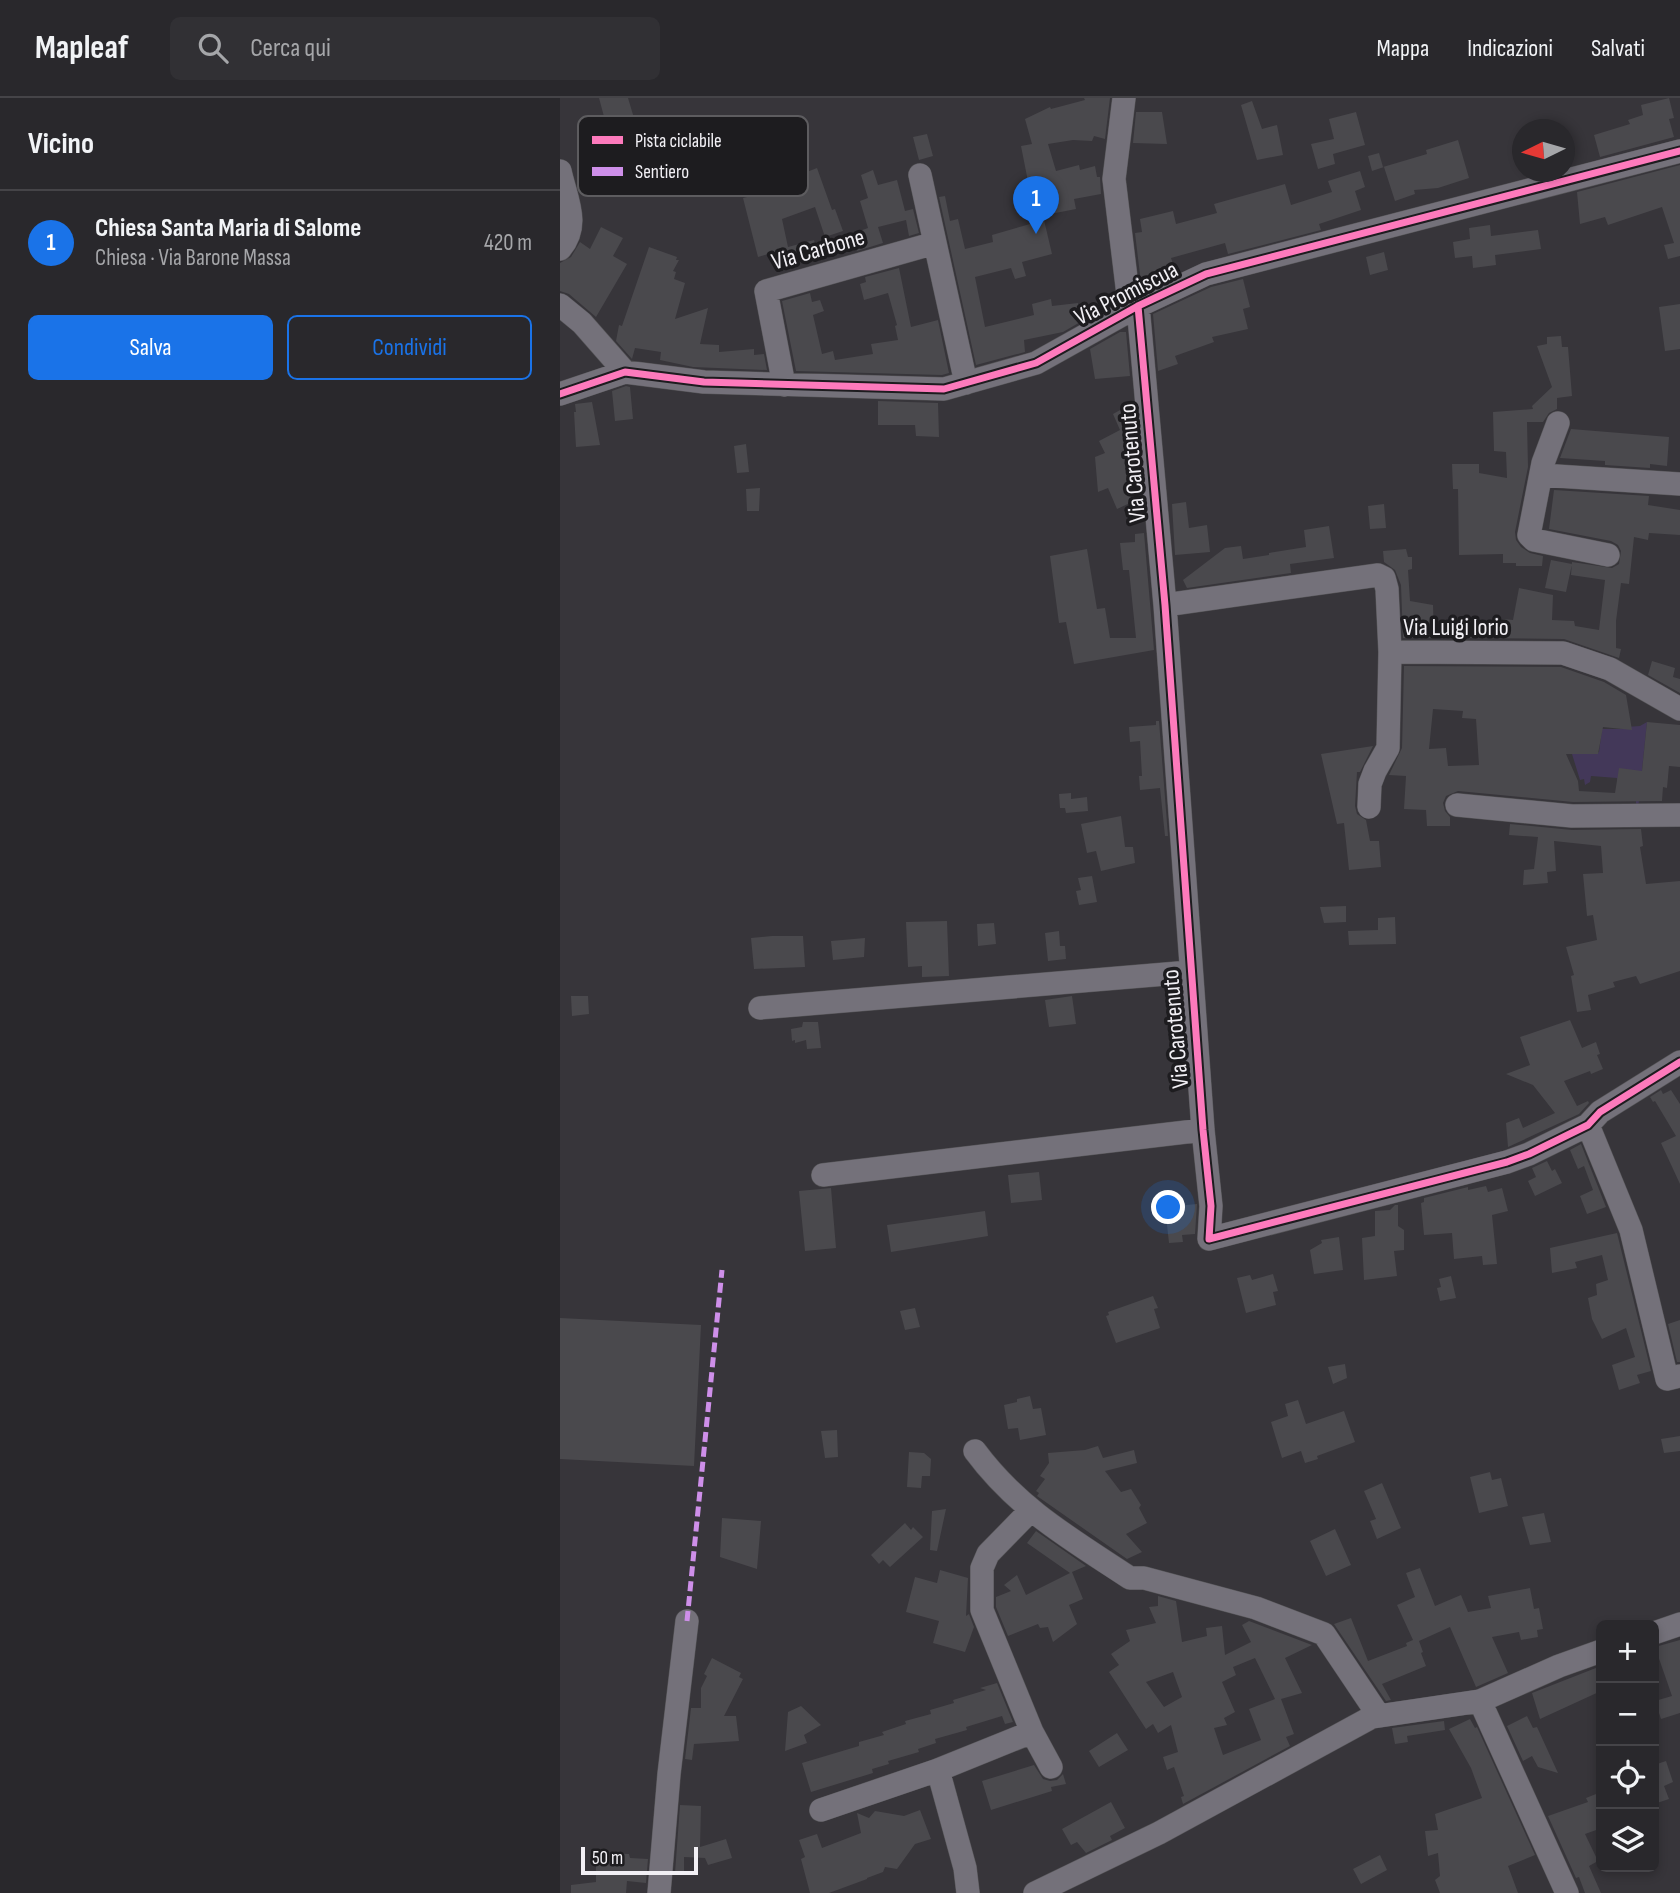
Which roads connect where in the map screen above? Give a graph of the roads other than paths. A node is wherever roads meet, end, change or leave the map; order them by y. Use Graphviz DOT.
graph roads {
  1 [pos="1124,98"];
  2 [pos="1680,151"];
  3 [pos="560,171"];
  4 [pos="920,175"];
  5 [pos="935,243"];
  6 [pos="560,248"];
  7 [pos="560,305"];
  8 [pos="1134,308"];
  9 [pos="625,372"];
  10 [pos="966,383"];
  11 [pos="784,384"];
  12 [pos="560,394"];
  13 [pos="1558,423"];
  14 [pos="1541,475"];
  15 [pos="1680,484"];
  16 [pos="1608,555"];
  17 [pos="1165,605"];
  18 [pos="1390,652"];
  19 [pos="1680,709"];
  20 [pos="1457,805"];
  21 [pos="1369,807"];
  22 [pos="1680,815"];
  23 [pos="1190,972"];
  24 [pos="760,1008"];
  25 [pos="1680,1062"];
  26 [pos="1588,1125"];
  27 [pos="1203,1130"];
  28 [pos="823,1175"];
  29 [pos="1680,1376"];
  30 [pos="975,1451"];
  31 [pos="1030,1511"];
  32 [pos="687,1621"];
  33 [pos="1680,1624"];
  34 [pos="1659,1631"];
  35 [pos="1596,1653"];
  36 [pos="1480,1701"];
  37 [pos="1380,1716"];
  38 [pos="1032,1732"];
  39 [pos="1051,1766"];
  40 [pos="938,1770"];
  41 [pos="821,1810"];
  42 [pos="659,1893"];
  43 [pos="968,1893"];
  44 [pos="1035,1893"];
  45 [pos="1567,1893"];
  1 -- 8 [label="street, Via Carotenuto"];
  2 -- 8 [label="street, Via Promiscua"];
  3 -- 6 [label="street"];
  4 -- 5 [label="street"];
  5 -- 10 [label="street"];
  5 -- 11 [label="street, Via Carbone"];
  7 -- 9 [label="street"];
  8 -- 10 [label="street, Via Promiscua"];
  8 -- 17 [label="street, Via Carotenuto"];
  9 -- 11 [label="street, Via Promiscua"];
  9 -- 12 [label="street"];
  10 -- 11 [label="street, Via Promiscua"];
  13 -- 14 [label="street"];
  14 -- 15 [label="street"];
  14 -- 16 [label="street"];
  17 -- 18 [label="street, Via Luigi Iorio"];
  17 -- 23 [label="street, Via Carotenuto"];
  18 -- 19 [label="street, Via Luigi Iorio"];
  18 -- 21 [label="street"];
  20 -- 22 [label="street"];
  23 -- 24 [label="street"];
  23 -- 27 [label="street, Via Carotenuto"];
  25 -- 26 [label="street, Via Carotenuto"];
  26 -- 27 [label="street, Via Carotenuto"];
  26 -- 29 [label="street"];
  27 -- 28 [label="street"];
  30 -- 31 [label="street"];
  31 -- 37 [label="street"];
  31 -- 38 [label="street"];
  32 -- 42 [label="street"];
  33 -- 34 [label="street"];
  35 -- 36 [label="street"];
  36 -- 37 [label="street"];
  36 -- 45 [label="street"];
  37 -- 44 [label="street"];
  38 -- 39 [label="street"];
  38 -- 40 [label="street"];
  40 -- 41 [label="street"];
  40 -- 43 [label="street"];
}
